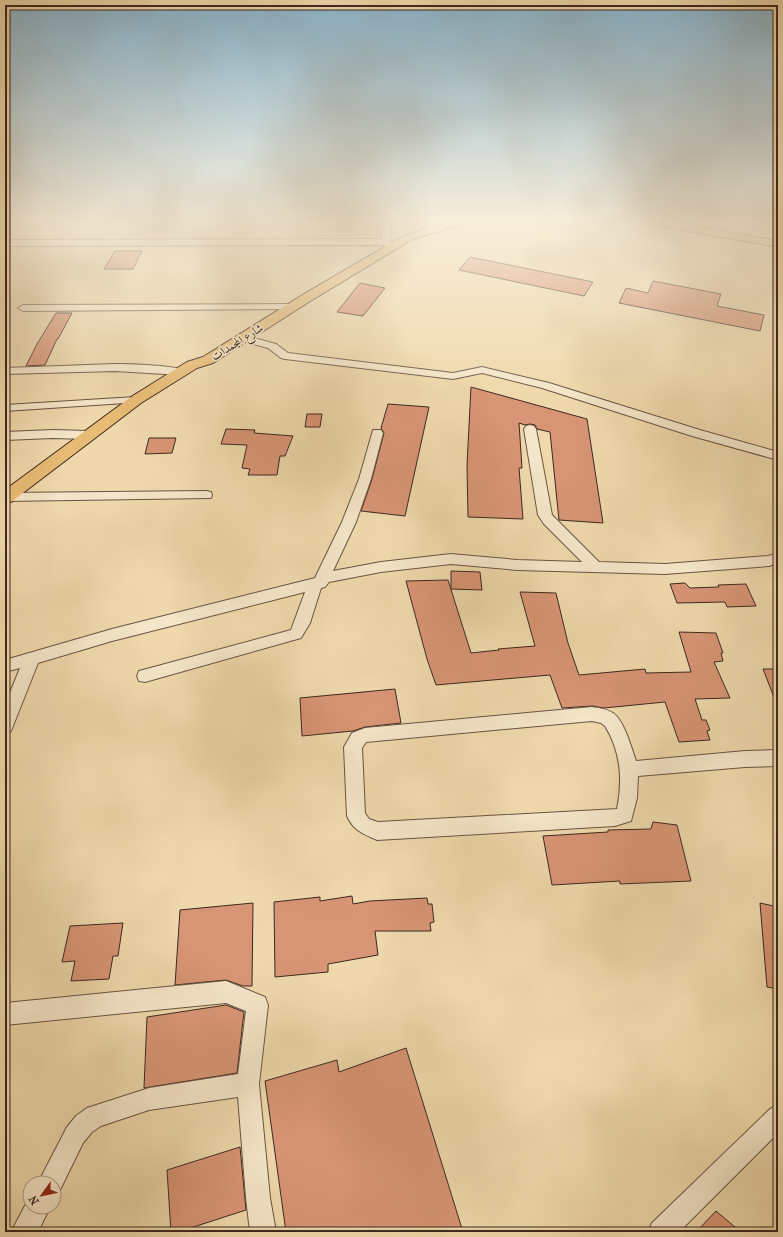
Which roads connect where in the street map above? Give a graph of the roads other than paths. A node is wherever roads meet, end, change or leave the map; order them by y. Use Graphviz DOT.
graph roads {
  1 [pos="335,279"];
  2 [pos="291,307"];
  3 [pos="23,308"];
  4 [pos="243,338"];
  5 [pos="5,371"];
  6 [pos="181,372"];
  7 [pos="136,400"];
  8 [pos="5,408"];
  9 [pos="530,429"];
  10 [pos="377,433"];
  11 [pos="88,435"];
  12 [pos="5,436"];
  13 [pos="778,456"];
  14 [pos="206,494"];
  15 [pos="6,497"];
  16 [pos="778,558"];
  17 [pos="594,566"];
  18 [pos="318,583"];
  19 [pos="32,658"];
  20 [pos="5,666"];
  21 [pos="146,676"];
  22 [pos="5,726"];
  23 [pos="778,758"];
  24 [pos="628,769"];
  25 [pos="5,1014"];
  26 [pos="248,1084"];
  27 [pos="778,1117"];
  28 [pos="54,1175"];
  29 [pos="34,1215"];
  30 [pos="24,1232"];
  31 [pos="263,1232"];
  32 [pos="661,1232"];
  1 -- 2 [label="main road, شارع المجمدات"];
  2 -- 3 [label="street"];
  2 -- 4 [label="main road, شارع المجمدات"];
  4 -- 6 [label="main road, شارع المجمدات"];
  4 -- 13 [label="street"];
  5 -- 6 [label="street"];
  6 -- 7 [label="main road, شارع المجمدات"];
  7 -- 8 [label="street"];
  7 -- 11 [label="main road, شارع المجمدات"];
  9 -- 17 [label="street"];
  10 -- 18 [label="street"];
  11 -- 12 [label="street"];
  11 -- 15 [label="main road, شارع المجمدات"];
  14 -- 15 [label="street"];
  16 -- 17 [label="street"];
  17 -- 18 [label="street"];
  18 -- 19 [label="street"];
  18 -- 21 [label="street"];
  19 -- 20 [label="street"];
  19 -- 22 [label="street"];
  23 -- 24 [label="street"];
  24 -- 24 [label="street"];
  25 -- 26 [label="street"];
  26 -- 28 [label="street"];
  26 -- 31 [label="street"];
  27 -- 32 [label="street"];
  29 -- 30 [label="street"];
}
